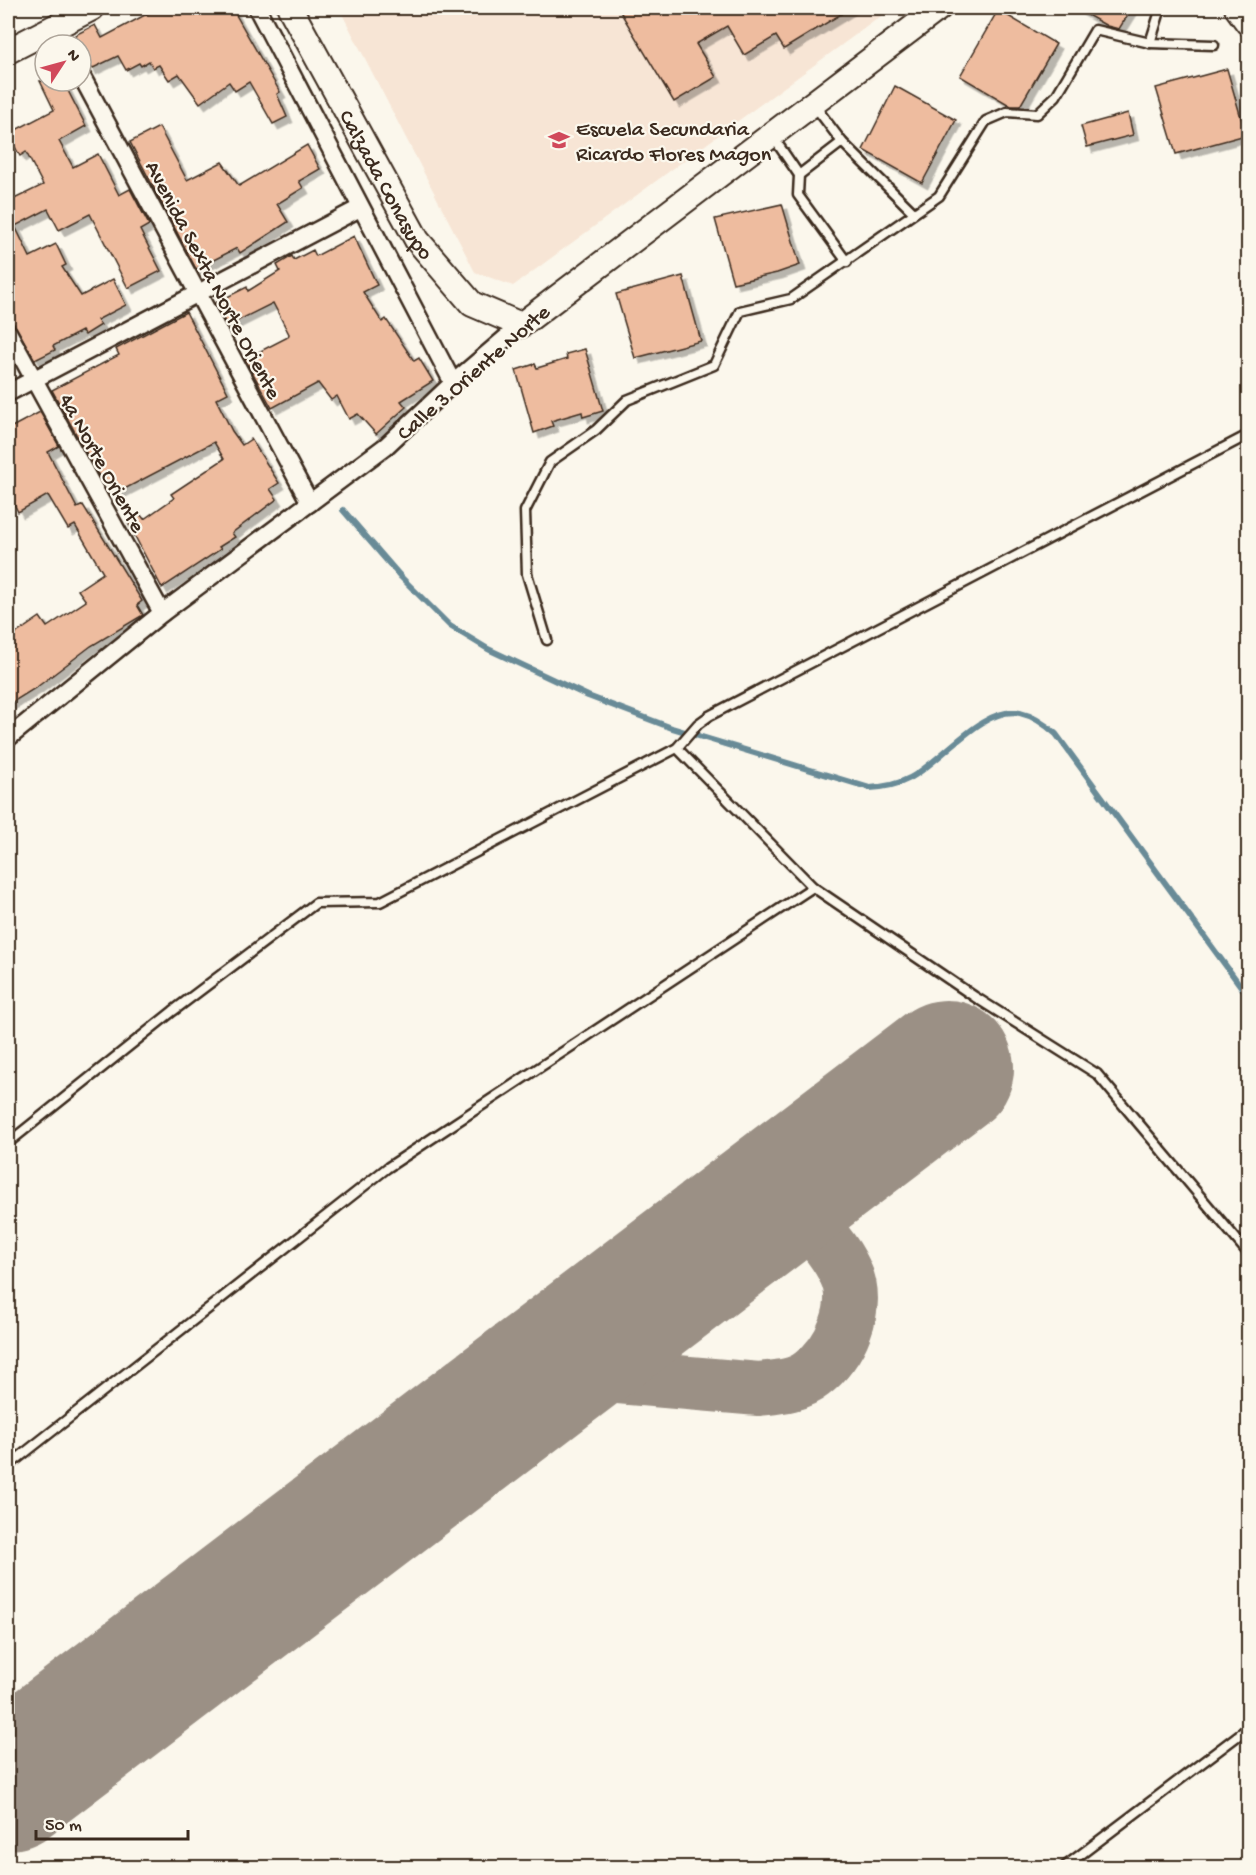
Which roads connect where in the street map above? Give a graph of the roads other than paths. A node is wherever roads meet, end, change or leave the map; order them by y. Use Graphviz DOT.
graph roads {
  1 [pos="92,8"];
  2 [pos="257,8"];
  3 [pos="290,8"];
  4 [pos="939,8"];
  5 [pos="1161,8"];
  6 [pos="1237,8"];
  7 [pos="1248,23"];
  8 [pos="63,33"];
  9 [pos="1150,43"];
  10 [pos="33,44"];
  11 [pos="1214,45"];
  12 [pos="8,51"];
  13 [pos="91,93"];
  14 [pos="814,105"];
  15 [pos="772,136"];
  16 [pos="842,142"];
  17 [pos="799,175"];
  18 [pos="360,208"];
  19 [pos="913,212"];
  20 [pos="847,262"];
  21 [pos="198,294"];
  22 [pos="521,325"];
  23 [pos="8,332"];
  24 [pos="32,378"];
  25 [pos="453,382"];
  26 [pos="8,393"];
  27 [pos="1248,435"];
  28 [pos="310,503"];
  29 [pos="162,613"];
  30 [pos="547,640"];
  31 [pos="9,734"];
  32 [pos="679,745"];
  33 [pos="813,887"];
  34 [pos="8,1143"];
  35 [pos="1248,1253"];
  36 [pos="8,1466"];
  37 [pos="1248,1728"];
  38 [pos="1063,1868"];
  1 -- 8 [label="street"];
  2 -- 18 [label="street"];
  3 -- 22 [label="street, Calzada Conasupo"];
  4 -- 14 [label="street, Calle 3 Oriente Norte"];
  5 -- 9 [label="lane"];
  6 -- 7 [label="street"];
  9 -- 11 [label="lane"];
  9 -- 19 [label="lane"];
  10 -- 12 [label="street"];
  13 -- 21 [label="street, Avenida Sexta Norte Oriente"];
  14 -- 15 [label="street, Calle 3 Oriente Norte"];
  14 -- 16 [label="lane"];
  15 -- 17 [label="lane"];
  15 -- 22 [label="street, Calle 3 Oriente Norte"];
  16 -- 17 [label="lane"];
  16 -- 19 [label="lane"];
  17 -- 20 [label="lane"];
  18 -- 21 [label="street"];
  18 -- 25 [label="street"];
  19 -- 20 [label="lane"];
  20 -- 30 [label="lane"];
  21 -- 24 [label="street"];
  21 -- 28 [label="street, Avenida Sexta Norte Oriente"];
  22 -- 25 [label="street, Calle 3 Oriente Norte"];
  23 -- 24 [label="street, 4a Norte Oriente"];
  24 -- 26 [label="street"];
  24 -- 29 [label="street, 4a Norte Oriente"];
  25 -- 28 [label="street, Calle 3 Oriente Norte"];
  27 -- 32 [label="lane"];
  28 -- 29 [label="street, Calle 3 Oriente Norte"];
  29 -- 31 [label="street, Calle 3 Oriente Norte"];
  32 -- 33 [label="lane"];
  32 -- 34 [label="lane"];
  33 -- 35 [label="lane"];
  33 -- 36 [label="lane"];
  37 -- 38 [label="lane"];
}
